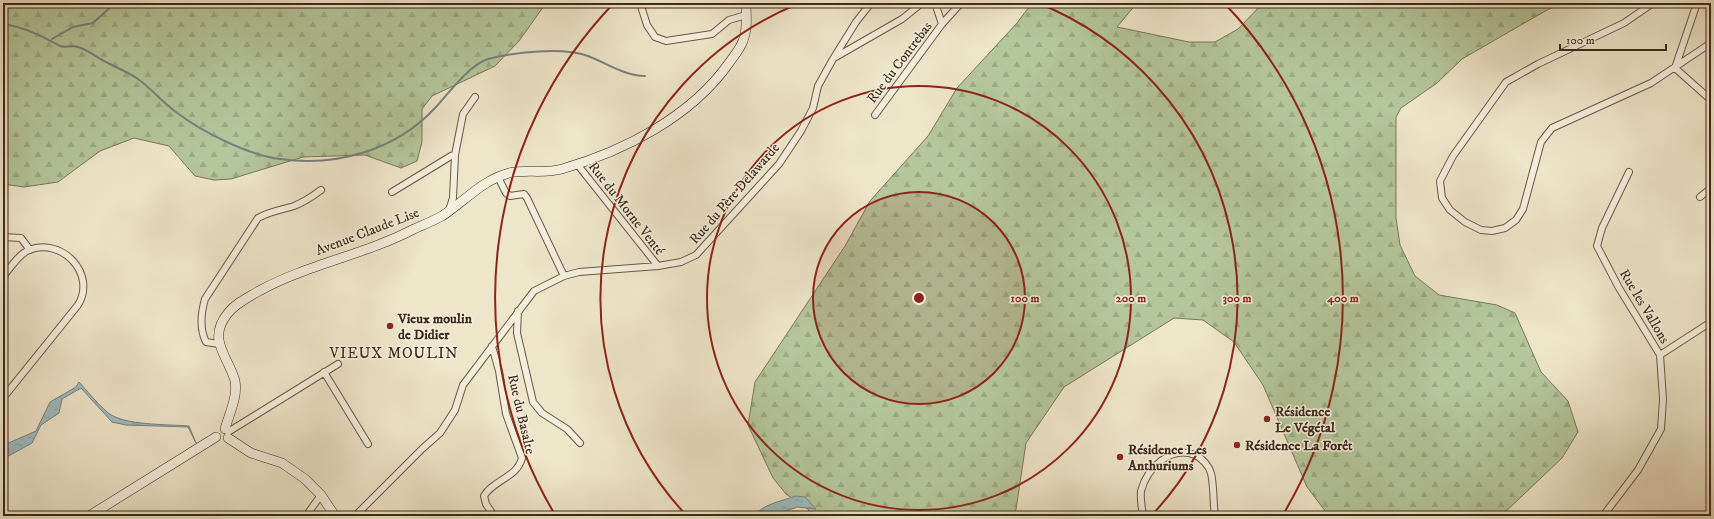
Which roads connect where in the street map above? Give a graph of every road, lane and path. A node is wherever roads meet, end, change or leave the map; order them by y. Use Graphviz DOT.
graph roads {
  1 [pos="640,3"];
  2 [pos="746,3"];
  3 [pos="871,3"];
  4 [pos="922,3"];
  5 [pos="935,3"];
  6 [pos="961,3"];
  7 [pos="1653,3"];
  8 [pos="1697,3"];
  9 [pos="746,15"];
  10 [pos="942,24"];
  11 [pos="1711,42"];
  12 [pos="833,59"];
  13 [pos="1675,68"];
  14 [pos="475,97"];
  15 [pos="1711,100"];
  16 [pos="875,115"];
  17 [pos="455,155"];
  18 [pos="577,164"];
  19 [pos="1629,172"];
  20 [pos="498,177"];
  21 [pos="1711,188"];
  22 [pos="321,190"];
  23 [pos="392,192"];
  24 [pos="1700,197"];
  25 [pos="449,210"];
  26 [pos="3,237"];
  27 [pos="30,250"];
  28 [pos="658,266"];
  29 [pos="564,276"];
  30 [pos="3,277"];
  31 [pos="518,310"];
  32 [pos="1711,322"];
  33 [pos="219,344"];
  34 [pos="492,346"];
  35 [pos="1660,355"];
  36 [pos="338,364"];
  37 [pos="324,372"];
  38 [pos="3,398"];
  39 [pos="227,433"];
  40 [pos="580,442"];
  41 [pos="368,444"];
  42 [pos="321,495"];
  43 [pos="89,516"];
  44 [pos="306,516"];
  45 [pos="335,516"];
  46 [pos="355,516"];
  47 [pos="494,516"];
  48 [pos="1143,516"];
  49 [pos="1215,516"];
  50 [pos="1603,516"];
  1 -- 9 [label="street"];
  2 -- 9 [label="street, Avenue Claude Lise"];
  3 -- 12 [label="street, Rue du Père Delawarde"];
  4 -- 12 [label="street"];
  5 -- 10 [label="street"];
  6 -- 10 [label="street, Rue du Contrebas"];
  7 -- 13 [label="street"];
  8 -- 13 [label="street"];
  9 -- 18 [label="street, Avenue Claude Lise"];
  10 -- 16 [label="street, Rue du Contrebas"];
  11 -- 13 [label="street"];
  12 -- 28 [label="street, Rue du Père Delawarde"];
  13 -- 15 [label="street"];
  14 -- 17 [label="street"];
  17 -- 23 [label="street"];
  17 -- 25 [label="street"];
  18 -- 20 [label="street, Avenue Claude Lise"];
  18 -- 28 [label="street, Rue du Morne Venté"];
  19 -- 35 [label="street, Rue les Vallons"];
  20 -- 25 [label="street, Avenue Claude Lise"];
  20 -- 29 [label="street"];
  21 -- 24 [label="street"];
  22 -- 33 [label="street"];
  25 -- 33 [label="street, Avenue Claude Lise"];
  26 -- 27 [label="street"];
  27 -- 30 [label="street"];
  27 -- 38 [label="street"];
  28 -- 29 [label="street, Rue du Père Delawarde"];
  29 -- 31 [label="street, Rue du Père Delawarde"];
  31 -- 34 [label="street, Rue du Père Delawarde"];
  31 -- 40 [label="street"];
  32 -- 35 [label="street"];
  33 -- 39 [label="street"];
  34 -- 46 [label="street, Rue du Père Delawarde"];
  34 -- 47 [label="street, Rue du Basalte"];
  35 -- 50 [label="street, Rue les Vallons"];
  36 -- 37 [label="street"];
  37 -- 39 [label="street"];
  37 -- 41 [label="street"];
  39 -- 42 [label="street"];
  39 -- 43 [label="street"];
  42 -- 44 [label="street"];
  42 -- 45 [label="street"];
  48 -- 49 [label="street"];
}
